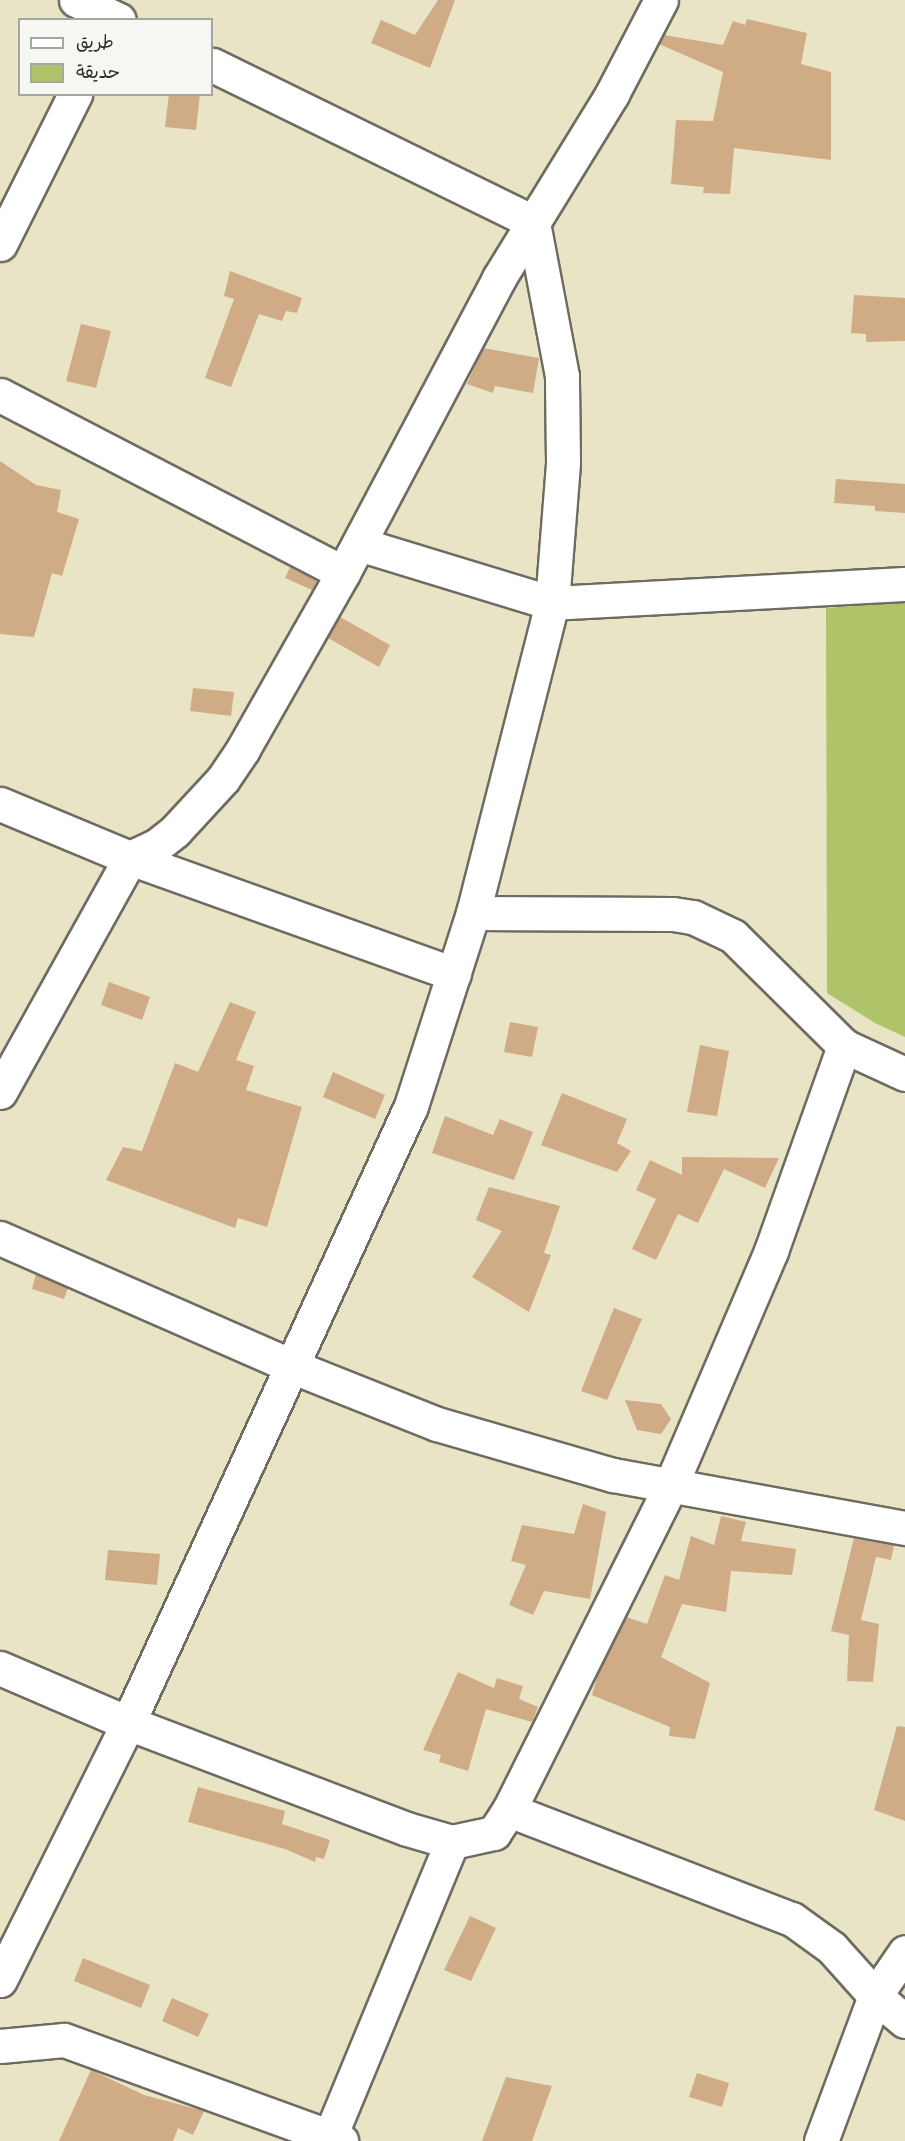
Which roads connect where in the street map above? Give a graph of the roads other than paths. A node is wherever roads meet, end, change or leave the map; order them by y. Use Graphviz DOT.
graph roads {
  1 [pos="76,0"];
  2 [pos="661,0"];
  3 [pos="117,14"];
  4 [pos="213,65"];
  5 [pos="74,96"];
  6 [pos="533,222"];
  7 [pos="0,244"];
  8 [pos="0,395"];
  9 [pos="359,544"];
  10 [pos="343,573"];
  11 [pos="905,584"];
  12 [pos="552,603"];
  13 [pos="0,804"];
  14 [pos="130,858"];
  15 [pos="473,914"];
  16 [pos="454,974"];
  17 [pos="844,1046"];
  18 [pos="905,1074"];
  19 [pos="0,1092"];
  20 [pos="0,1238"];
  21 [pos="291,1366"];
  22 [pos="670,1487"];
  23 [pos="905,1528"];
  24 [pos="0,1668"];
  25 [pos="128,1723"];
  26 [pos="509,1810"];
  27 [pos="452,1842"];
  28 [pos="905,1952"];
  29 [pos="0,1980"];
  30 [pos="875,1996"];
  31 [pos="905,2022"];
  32 [pos="0,2046"];
  33 [pos="333,2139"];
  34 [pos="821,2141"];
  1 -- 3 [label="street"];
  2 -- 6 [label="street"];
  4 -- 6 [label="street"];
  5 -- 7 [label="street"];
  6 -- 9 [label="street"];
  6 -- 12 [label="street"];
  8 -- 10 [label="street"];
  9 -- 10 [label="street"];
  9 -- 12 [label="street"];
  10 -- 14 [label="street"];
  11 -- 12 [label="street"];
  12 -- 15 [label="street"];
  13 -- 14 [label="street"];
  14 -- 16 [label="street"];
  14 -- 19 [label="street"];
  15 -- 16 [label="street"];
  15 -- 17 [label="street"];
  16 -- 21 [label="street"];
  17 -- 18 [label="street"];
  17 -- 22 [label="street"];
  20 -- 21 [label="street"];
  21 -- 22 [label="street"];
  21 -- 25 [label="street"];
  22 -- 23 [label="street"];
  22 -- 26 [label="street"];
  24 -- 25 [label="street"];
  25 -- 27 [label="street"];
  25 -- 29 [label="street"];
  26 -- 27 [label="street"];
  26 -- 30 [label="street"];
  27 -- 33 [label="street"];
  28 -- 30 [label="street"];
  30 -- 31 [label="street"];
  30 -- 34 [label="street"];
  32 -- 33 [label="street"];
}
